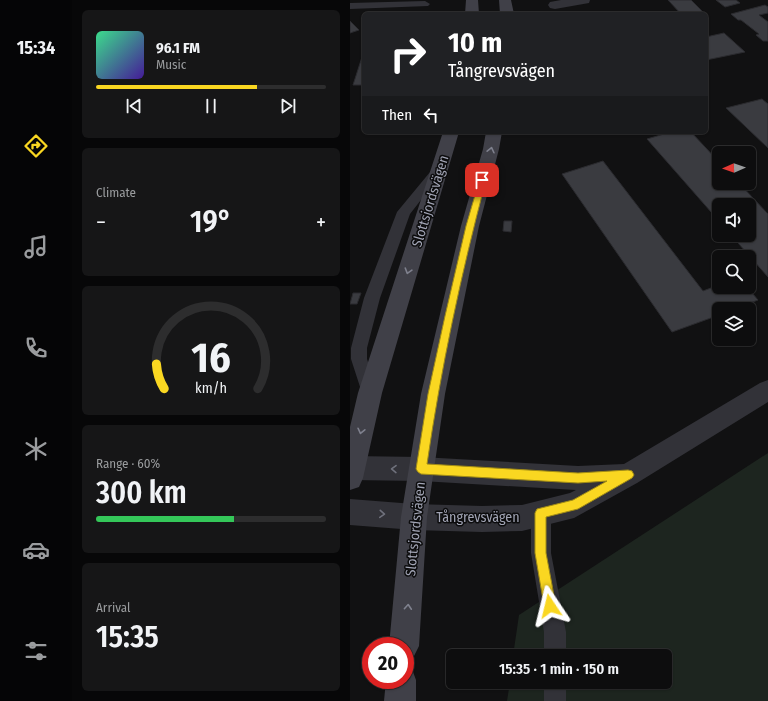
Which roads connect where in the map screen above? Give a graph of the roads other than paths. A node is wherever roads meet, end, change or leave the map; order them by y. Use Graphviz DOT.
graph roads {
  1 [pos="472,0"];
  2 [pos="505,0"];
  3 [pos="584,0"];
  4 [pos="425,4"];
  5 [pos="555,5"];
  6 [pos="350,6"];
  7 [pos="472,12"];
  8 [pos="507,12"];
  9 [pos="450,134"];
  10 [pos="494,134"];
  11 [pos="768,390"];
  12 [pos="421,469"];
  13 [pos="351,471"];
  14 [pos="628,475"];
  15 [pos="350,512"];
  16 [pos="541,513"];
  17 [pos="414,517"];
  18 [pos="405,637"];
  19 [pos="555,649"];
  20 [pos="401,689"];
  21 [pos="555,689"];
  22 [pos="400,701"];
  23 [pos="555,701"];
  1 -- 7 [label="main road"];
  2 -- 8 [label="main road"];
  3 -- 5 [label="street"];
  4 -- 6 [label="lane"];
  9 -- 13 [label="main road, Slottsjordsvägen, one-way"];
  12 -- 10 [label="main road, Slottsjordsvägen, one-way"];
  11 -- 14 [label="street, Tångrevsvägen"];
  12 -- 13 [label="street, Tångrevsvägen, one-way"];
  12 -- 14 [label="street, Tångrevsvägen"];
  12 -- 17 [label="main road, Slottsjordsvägen"];
  14 -- 16 [label="street, Tångrevsvägen"];
  15 -- 17 [label="street, Tångrevsvägen, one-way"];
  16 -- 17 [label="street, Tångrevsvägen"];
  16 -- 19 [label="lane"];
  18 -- 17 [label="main road, Slottsjordsvägen, one-way"];
  20 -- 22 [label="main road"];
  21 -- 23 [label="lane"];
}
